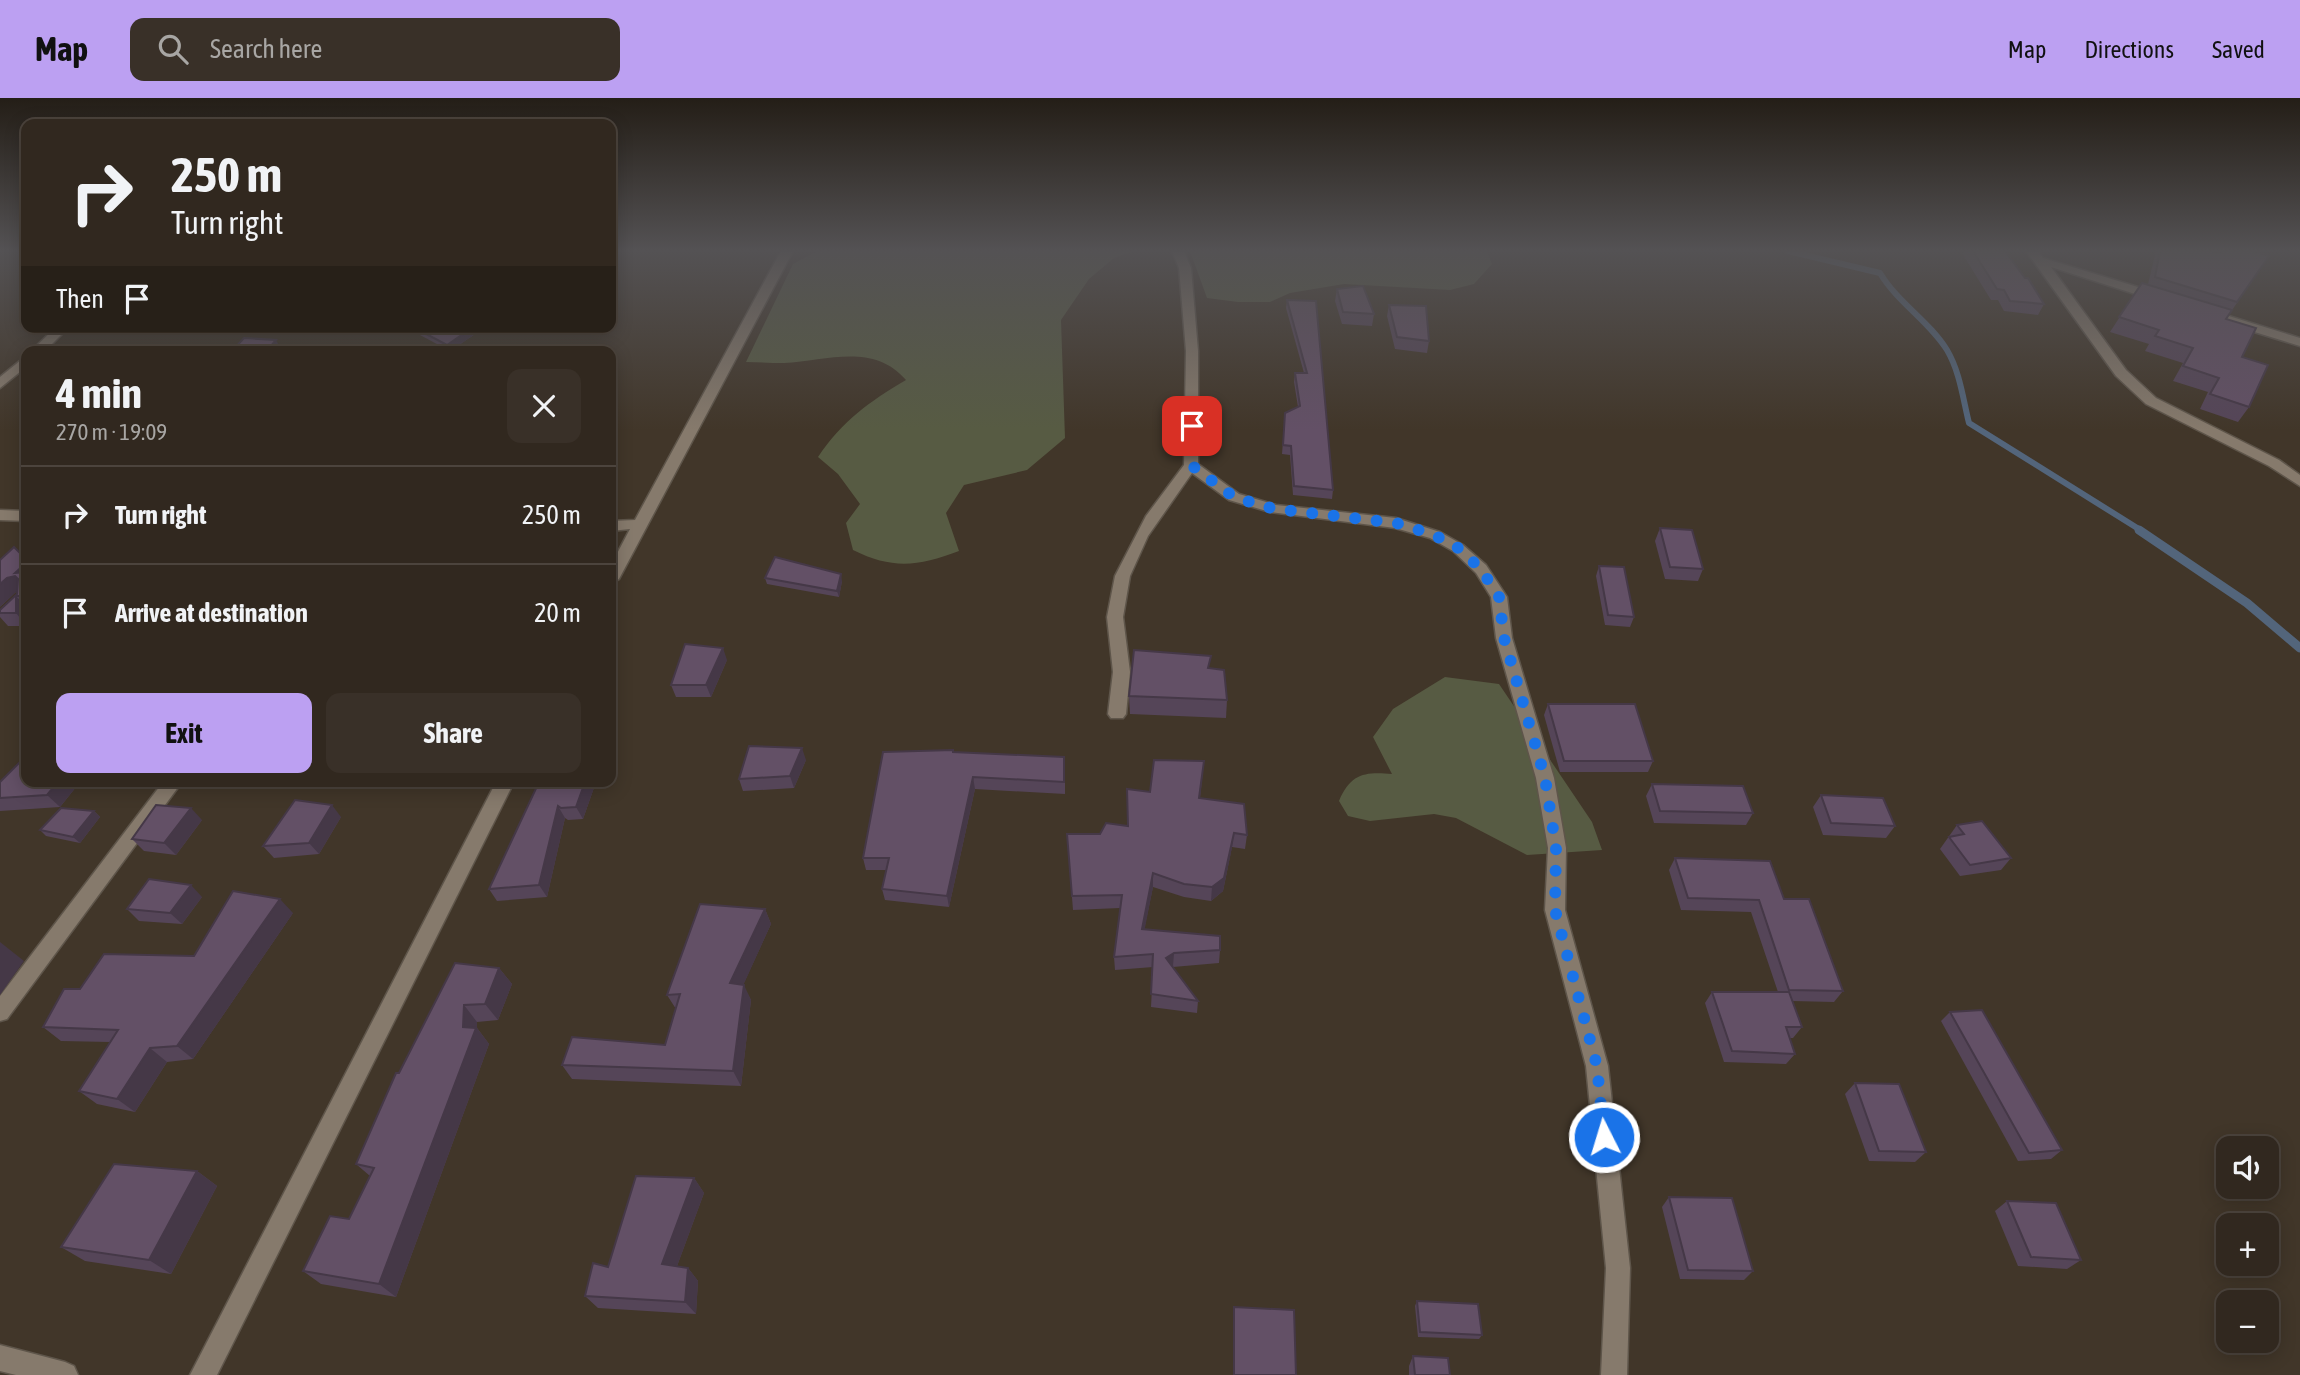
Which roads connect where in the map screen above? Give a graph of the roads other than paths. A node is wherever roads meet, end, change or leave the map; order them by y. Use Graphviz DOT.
graph roads {
  1 [pos="755,311"];
  2 [pos="1189,311"];
  3 [pos="2076,311"];
  4 [pos="2199,311"];
  5 [pos="57,333"];
  6 [pos="2300,342"];
  7 [pos="42,346"];
  8 [pos="21,365"];
  9 [pos="0,384"];
  10 [pos="1191,465"];
  11 [pos="2300,482"];
  12 [pos="0,515"];
  13 [pos="21,516"];
  14 [pos="640,524"];
  15 [pos="616,526"];
  16 [pos="616,570"];
  17 [pos="1117,714"];
  18 [pos="169,787"];
  19 [pos="502,787"];
  20 [pos="0,1013"];
  21 [pos="0,1358"];
  22 [pos="65,1375"];
  23 [pos="203,1375"];
  24 [pos="1614,1375"];
  1 -- 14 [label="street"];
  2 -- 10 [label="street"];
  3 -- 11 [label="street"];
  4 -- 6 [label="street"];
  5 -- 7 [label="street"];
  8 -- 9 [label="street"];
  10 -- 17 [label="street"];
  10 -- 24 [label="street"];
  12 -- 13 [label="street"];
  14 -- 15 [label="street"];
  14 -- 16 [label="street"];
  18 -- 20 [label="street"];
  19 -- 23 [label="street"];
  21 -- 22 [label="street"];
}
